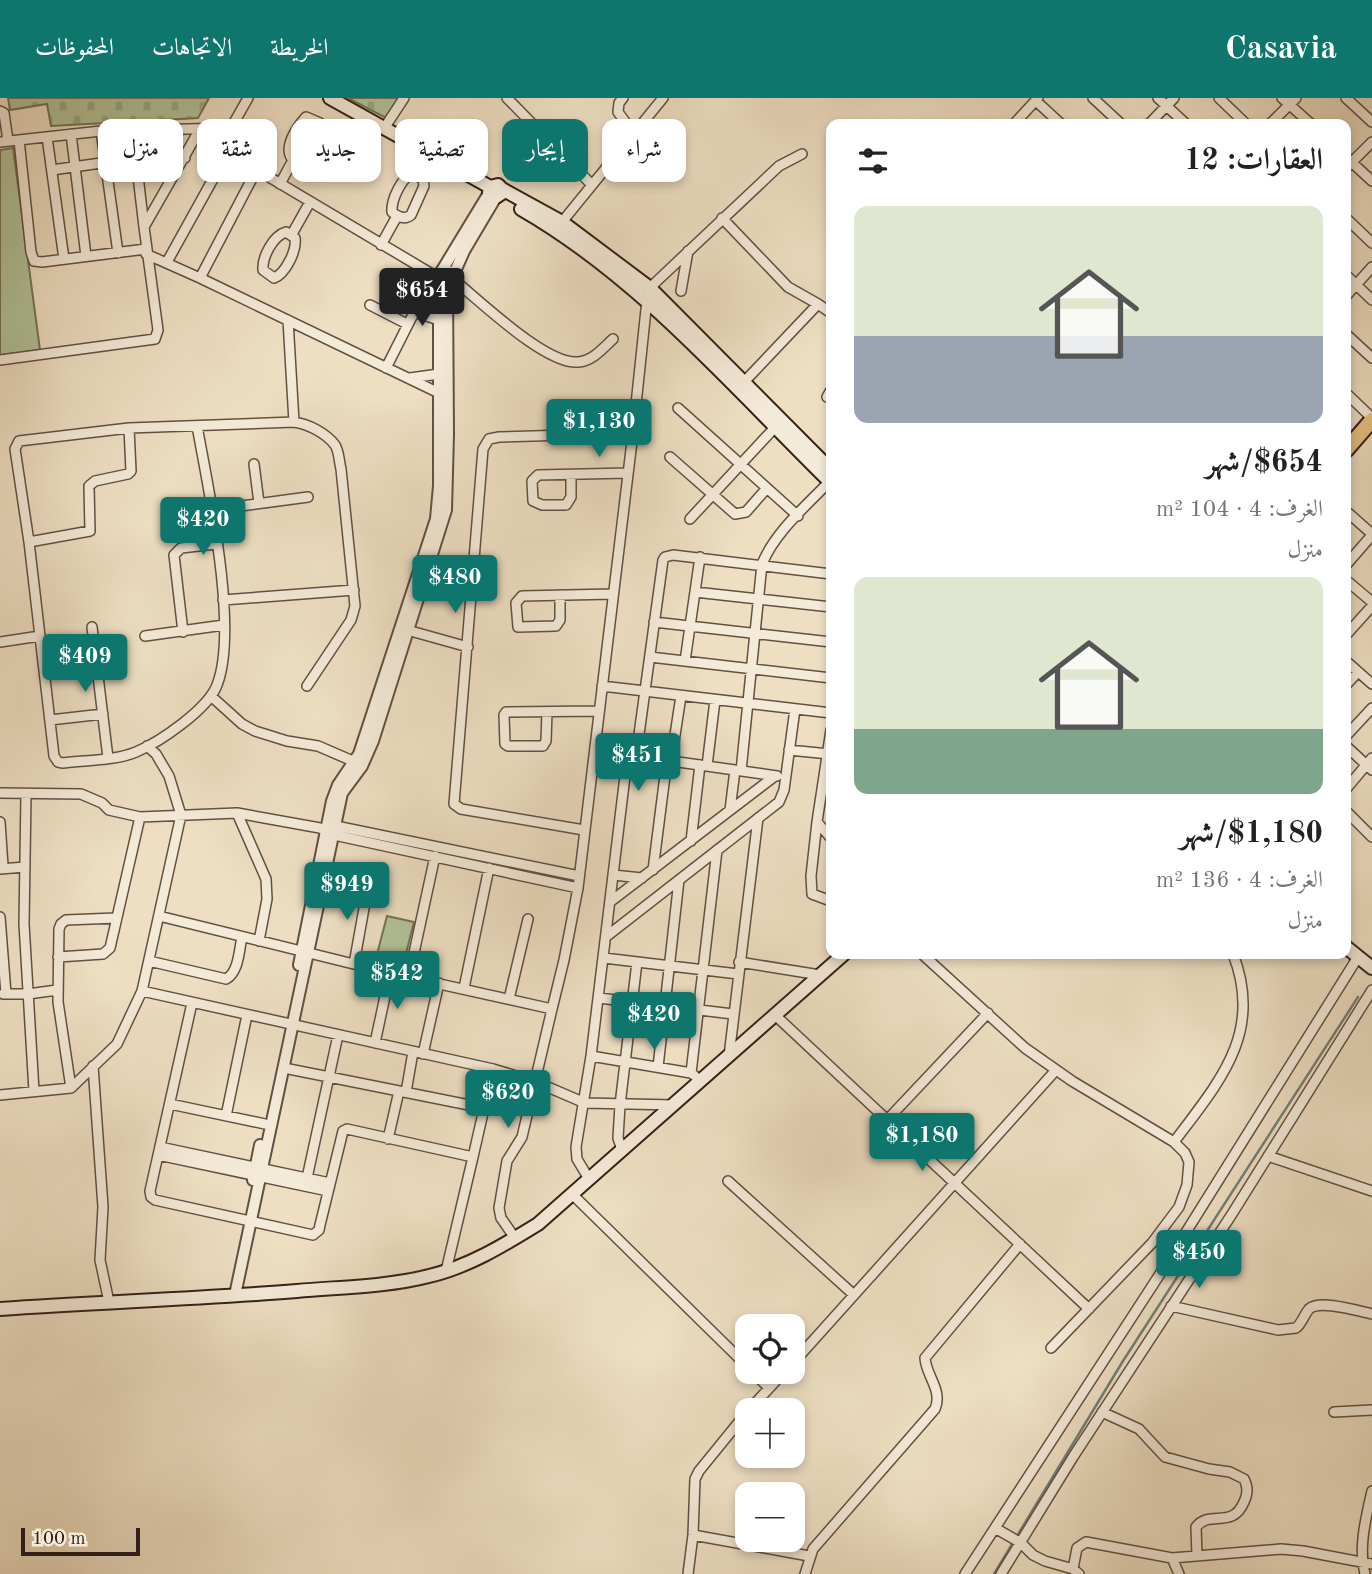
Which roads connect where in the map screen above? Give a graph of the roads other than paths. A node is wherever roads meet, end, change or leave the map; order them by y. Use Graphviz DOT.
graph roads {
  1 [pos="247,98"];
  2 [pos="330,98"];
  3 [pos="404,98"];
  4 [pos="507,98"];
  5 [pos="623,98"];
  6 [pos="663,98"];
  7 [pos="1093,98"];
  8 [pos="1158,98"];
  9 [pos="1174,98"];
  10 [pos="1219,98"];
  11 [pos="1346,98"];
  12 [pos="1037,99"];
  13 [pos="1290,100"];
  14 [pos="1166,106"];
  15 [pos="0,111"];
  16 [pos="236,119"];
  17 [pos="623,119"];
  18 [pos="646,119"];
  19 [pos="1019,119"];
  20 [pos="1056,119"];
  21 [pos="1116,119"];
  22 [pos="1154,119"];
  23 [pos="1180,119"];
  24 [pos="1241,119"];
  25 [pos="1274,119"];
  26 [pos="1307,119"];
  27 [pos="1372,122"];
  28 [pos="385,127"];
  29 [pos="98,131"];
  30 [pos="197,133"];
  31 [pos="71,134"];
  32 [pos="47,137"];
  33 [pos="19,140"];
  34 [pos="4,142"];
  35 [pos="1372,142"];
  36 [pos="802,154"];
  37 [pos="185,158"];
  38 [pos="293,160"];
  39 [pos="1351,160"];
  40 [pos="98,163"];
  41 [pos="291,164"];
  42 [pos="1351,165"];
  43 [pos="75,166"];
  44 [pos="52,170"];
  45 [pos="602,173"];
  46 [pos="1372,181"];
  47 [pos="107,182"];
  48 [pos="139,182"];
  49 [pos="207,182"];
  50 [pos="250,182"];
  51 [pos="277,182"];
  52 [pos="280,184"];
  53 [pos="592,185"];
  54 [pos="495,193"];
  55 [pos="310,202"];
  56 [pos="397,216"];
  57 [pos="722,218"];
  58 [pos="562,222"];
  59 [pos="1351,223"];
  60 [pos="144,227"];
  61 [pos="292,234"];
  62 [pos="1372,243"];
  63 [pos="381,246"];
  64 [pos="688,250"];
  65 [pos="146,252"];
  66 [pos="118,253"];
  67 [pos="86,256"];
  68 [pos="64,259"];
  69 [pos="167,262"];
  70 [pos="1372,267"];
  71 [pos="200,278"];
  72 [pos="443,279"];
  73 [pos="1351,280"];
  74 [pos="1356,285"];
  75 [pos="1351,290"];
  76 [pos="681,291"];
  77 [pos="648,294"];
  78 [pos="1372,300"];
  79 [pos="818,304"];
  80 [pos="370,305"];
  81 [pos="826,310"];
  82 [pos="414,312"];
  83 [pos="288,320"];
  84 [pos="439,320"];
  85 [pos="407,324"];
  86 [pos="613,339"];
  87 [pos="1351,339"];
  88 [pos="1372,358"];
  89 [pos="0,360"];
  90 [pos="386,368"];
  91 [pos="439,374"];
  92 [pos="409,379"];
  93 [pos="744,382"];
  94 [pos="439,393"];
  95 [pos="1351,398"];
  96 [pos="678,408"];
  97 [pos="1372,419"];
  98 [pos="294,422"];
  99 [pos="779,424"];
  100 [pos="197,426"];
  101 [pos="129,428"];
  102 [pos="633,433"];
  103 [pos="1351,444"];
  104 [pos="670,457"];
  105 [pos="254,464"];
  106 [pos="741,465"];
  107 [pos="628,473"];
  108 [pos="826,473"];
  109 [pos="571,475"];
  110 [pos="826,484"];
  111 [pos="767,488"];
  112 [pos="712,495"];
  113 [pos="308,497"];
  114 [pos="259,503"];
  115 [pos="212,510"];
  116 [pos="1351,515"];
  117 [pos="798,516"];
  118 [pos="690,519"];
  119 [pos="1372,534"];
  120 [pos="29,542"];
  121 [pos="216,544"];
  122 [pos="700,557"];
  123 [pos="1351,559"];
  124 [pos="762,564"];
  125 [pos="826,573"];
  126 [pos="1351,585"];
  127 [pos="354,590"];
  128 [pos="695,592"];
  129 [pos="613,594"];
  130 [pos="560,596"];
  131 [pos="223,600"];
  132 [pos="759,600"];
  133 [pos="1372,604"];
  134 [pos="826,607"];
  135 [pos="654,622"];
  136 [pos="223,625"];
  137 [pos="690,626"];
  138 [pos="92,627"];
  139 [pos="1351,629"];
  140 [pos="407,630"];
  141 [pos="183,632"];
  142 [pos="754,634"];
  143 [pos="40,636"];
  144 [pos="145,636"];
  145 [pos="826,641"];
  146 [pos="0,642"];
  147 [pos="468,647"];
  148 [pos="650,656"];
  149 [pos="685,661"];
  150 [pos="1351,666"];
  151 [pos="750,669"];
  152 [pos="1357,672"];
  153 [pos="826,677"];
  154 [pos="1351,679"];
  155 [pos="1372,684"];
  156 [pos="307,686"];
  157 [pos="602,686"];
  158 [pos="646,691"];
  159 [pos="211,696"];
  160 [pos="681,696"];
  161 [pos="715,700"];
  162 [pos="747,703"];
  163 [pos="1372,708"];
  164 [pos="795,709"];
  165 [pos="598,711"];
  166 [pos="547,712"];
  167 [pos="826,712"];
  168 [pos="103,714"];
  169 [pos="50,720"];
  170 [pos="1351,731"];
  171 [pos="148,746"];
  172 [pos="789,750"];
  173 [pos="1351,750"];
  174 [pos="826,754"];
  175 [pos="636,756"];
  176 [pos="108,758"];
  177 [pos="669,761"];
  178 [pos="355,762"];
  179 [pos="1370,764"];
  180 [pos="703,766"];
  181 [pos="738,770"];
  182 [pos="775,776"];
  183 [pos="786,777"];
  184 [pos="1351,784"];
  185 [pos="0,793"];
  186 [pos="26,794"];
  187 [pos="826,797"];
  188 [pos="730,810"];
  189 [pos="237,813"];
  190 [pos="181,815"];
  191 [pos="1351,816"];
  192 [pos="140,817"];
  193 [pos="758,818"];
  194 [pos="0,822"];
  195 [pos="824,825"];
  196 [pos="329,829"];
  197 [pos="584,830"];
  198 [pos="1372,837"];
  199 [pos="691,841"];
  200 [pos="717,850"];
  201 [pos="435,856"];
  202 [pos="24,867"];
  203 [pos="0,868"];
  204 [pos="489,868"];
  205 [pos="653,870"];
  206 [pos="613,875"];
  207 [pos="579,876"];
  208 [pos="642,878"];
  209 [pos="679,880"];
  210 [pos="368,886"];
  211 [pos="578,888"];
  212 [pos="826,899"];
  213 [pos="610,902"];
  214 [pos="159,916"];
  215 [pos="0,917"];
  216 [pos="116,918"];
  217 [pos="528,919"];
  218 [pos="607,936"];
  219 [pos="242,937"];
  220 [pos="260,941"];
  221 [pos="1351,952"];
  222 [pos="305,953"];
  223 [pos="58,957"];
  224 [pos="1357,957"];
  225 [pos="604,958"];
  226 [pos="838,959"];
  227 [pos="928,959"];
  228 [pos="1235,959"];
  229 [pos="149,961"];
  230 [pos="637,962"];
  231 [pos="739,962"];
  232 [pos="354,964"];
  233 [pos="670,965"];
  234 [pos="1372,968"];
  235 [pos="703,970"];
  236 [pos="390,973"];
  237 [pos="738,974"];
  238 [pos="820,975"];
  239 [pos="410,976"];
  240 [pos="439,983"];
  241 [pos="464,989"];
  242 [pos="57,990"];
  243 [pos="1372,990"];
  244 [pos="142,991"];
  245 [pos="3,994"];
  246 [pos="28,994"];
  247 [pos="599,998"];
  248 [pos="509,999"];
  249 [pos="633,1002"];
  250 [pos="192,1003"];
  251 [pos="666,1006"];
  252 [pos="552,1009"];
  253 [pos="699,1010"];
  254 [pos="988,1013"];
  255 [pos="733,1014"];
  256 [pos="247,1015"];
  257 [pos="775,1016"];
  258 [pos="290,1025"];
  259 [pos="338,1035"];
  260 [pos="375,1044"];
  261 [pos="418,1053"];
  262 [pos="592,1056"];
  263 [pos="729,1057"];
  264 [pos="626,1062"];
  265 [pos="93,1066"];
  266 [pos="658,1067"];
  267 [pos="284,1068"];
  268 [pos="493,1069"];
  269 [pos="1056,1069"];
  270 [pos="329,1077"];
  271 [pos="696,1077"];
  272 [pos="536,1082"];
  273 [pos="71,1087"];
  274 [pos="34,1091"];
  275 [pos="403,1092"];
  276 [pos="0,1095"];
  277 [pos="585,1103"];
  278 [pos="170,1104"];
  279 [pos="620,1105"];
  280 [pos="674,1105"];
  281 [pos="484,1108"];
  282 [pos="226,1116"];
  283 [pos="887,1120"];
  284 [pos="265,1124"];
  285 [pos="388,1139"];
  286 [pos="1174,1142"];
  287 [pos="622,1150"];
  288 [pos="159,1151"];
  289 [pos="1268,1156"];
  290 [pos="473,1157"];
  291 [pos="258,1172"];
  292 [pos="307,1178"];
  293 [pos="589,1179"];
  294 [pos="728,1181"];
  295 [pos="954,1182"];
  296 [pos="329,1187"];
  297 [pos="1372,1191"];
  298 [pos="572,1194"];
  299 [pos="248,1219"];
  300 [pos="516,1238"];
  301 [pos="1020,1244"];
  302 [pos="446,1271"];
  303 [pos="855,1295"];
  304 [pos="232,1296"];
  305 [pos="109,1302"];
  306 [pos="1171,1306"];
  307 [pos="0,1309"];
  308 [pos="1089,1309"];
  309 [pos="1372,1314"];
  310 [pos="1051,1348"];
  311 [pos="805,1350"];
  312 [pos="735,1354"];
  313 [pos="765,1384"];
  314 [pos="773,1384"];
  315 [pos="769,1388"];
  316 [pos="760,1398"];
  317 [pos="1372,1410"];
  318 [pos="1102,1412"];
  319 [pos="1334,1412"];
  320 [pos="735,1427"];
  321 [pos="1372,1491"];
  322 [pos="995,1528"];
  323 [pos="693,1535"];
  324 [pos="1021,1543"];
  325 [pos="809,1556"];
  326 [pos="1197,1556"];
  327 [pos="1172,1558"];
  328 [pos="1367,1563"];
  329 [pos="1076,1572"];
  330 [pos="688,1574"];
  331 [pos="805,1574"];
  332 [pos="965,1574"];
  333 [pos="1001,1574"];
  334 [pos="1179,1574"];
  335 [pos="1365,1574"];
  1 -- 16 [label="street"];
  2 -- 28 [label="main road"];
  3 -- 28 [label="street"];
  4 -- 53 [label="street"];
  5 -- 17 [label="street"];
  6 -- 18 [label="street"];
  7 -- 21 [label="street"];
  8 -- 14 [label="street"];
  9 -- 14 [label="street"];
  10 -- 24 [label="street"];
  11 -- 27 [label="street"];
  12 -- 19 [label="street"];
  12 -- 20 [label="street"];
  13 -- 25 [label="street"];
  13 -- 26 [label="street"];
  14 -- 22 [label="street"];
  14 -- 23 [label="street"];
  15 -- 34 [label="street"];
  28 -- 54 [label="main road"];
  29 -- 31 [label="street"];
  30 -- 37 [label="street"];
  31 -- 32 [label="street"];
  31 -- 43 [label="street"];
  32 -- 33 [label="street"];
  32 -- 44 [label="street"];
  33 -- 34 [label="street"];
  33 -- 68 [label="street"];
  35 -- 39 [label="street"];
  36 -- 57 [label="street"];
  37 -- 60 [label="street"];
  38 -- 38 [label="street"];
  40 -- 43 [label="street"];
  41 -- 52 [label="street"];
  42 -- 46 [label="street"];
  43 -- 44 [label="street"];
  43 -- 67 [label="street"];
  44 -- 68 [label="street"];
  45 -- 53 [label="street"];
  47 -- 66 [label="street"];
  48 -- 60 [label="street"];
  49 -- 69 [label="street"];
  50 -- 71 [label="street"];
  51 -- 52 [label="street"];
  52 -- 55 [label="street"];
  53 -- 58 [label="street"];
  54 -- 58 [label="main road"];
  54 -- 72 [label="street"];
  54 -- 77 [label="main road"];
  55 -- 61 [label="street"];
  55 -- 63 [label="street"];
  56 -- 56 [label="street"];
  56 -- 63 [label="street"];
  57 -- 64 [label="street"];
  57 -- 79 [label="street"];
  58 -- 77 [label="main road"];
  59 -- 62 [label="street"];
  60 -- 65 [label="street"];
  61 -- 61 [label="street"];
  63 -- 72 [label="street"];
  64 -- 76 [label="street"];
  64 -- 77 [label="street"];
  65 -- 66 [label="street"];
  65 -- 69 [label="street"];
  65 -- 89 [label="street"];
  66 -- 67 [label="street"];
  67 -- 68 [label="street"];
  69 -- 71 [label="street"];
  70 -- 74 [label="street"];
  71 -- 83 [label="street"];
  72 -- 82 [label="street"];
  72 -- 84 [label="street"];
  72 -- 86 [label="street"];
  72 -- 140 [label="street"];
  73 -- 74 [label="street"];
  74 -- 75 [label="street"];
  74 -- 78 [label="street"];
  77 -- 93 [label="main road"];
  77 -- 99 [label="main road"];
  77 -- 102 [label="street"];
  79 -- 81 [label="street"];
  79 -- 93 [label="street"];
  80 -- 85 [label="street"];
  82 -- 84 [label="street"];
  82 -- 85 [label="street"];
  83 -- 90 [label="street"];
  83 -- 98 [label="street"];
  84 -- 91 [label="street"];
  85 -- 90 [label="street"];
  87 -- 88 [label="street"];
  90 -- 92 [label="street"];
  91 -- 92 [label="street"];
  91 -- 94 [label="street"];
  92 -- 94 [label="street"];
  93 -- 99 [label="main road"];
  94 -- 178 [label="street"];
  95 -- 97 [label="street"];
  96 -- 106 [label="street"];
  97 -- 103 [label="main road"];
  98 -- 100 [label="street"];
  98 -- 127 [label="street"];
  99 -- 106 [label="street"];
  99 -- 108 [label="main road"];
  100 -- 101 [label="street"];
  100 -- 115 [label="street"];
  101 -- 120 [label="street"];
  101 -- 120 [label="street"];
  102 -- 107 [label="street"];
  102 -- 147 [label="street"];
  104 -- 112 [label="street"];
  105 -- 114 [label="street"];
  106 -- 111 [label="street"];
  106 -- 112 [label="street"];
  107 -- 109 [label="street"];
  107 -- 129 [label="street"];
  109 -- 109 [label="street"];
  110 -- 117 [label="street"];
  111 -- 112 [label="street"];
  111 -- 117 [label="street"];
  112 -- 118 [label="street"];
  113 -- 114 [label="street"];
  114 -- 115 [label="street"];
  115 -- 121 [label="street"];
  116 -- 119 [label="street"];
  117 -- 124 [label="street"];
  119 -- 123 [label="street"];
  120 -- 143 [label="street"];
  121 -- 131 [label="street"];
  121 -- 141 [label="street"];
  122 -- 124 [label="street"];
  122 -- 128 [label="street"];
  122 -- 135 [label="street"];
  124 -- 125 [label="street"];
  124 -- 132 [label="street"];
  126 -- 133 [label="street"];
  127 -- 131 [label="street"];
  127 -- 156 [label="street"];
  128 -- 132 [label="street"];
  128 -- 137 [label="street"];
  129 -- 130 [label="street"];
  129 -- 157 [label="street"];
  130 -- 130 [label="street"];
  131 -- 136 [label="street"];
  132 -- 134 [label="street"];
  132 -- 142 [label="street"];
  133 -- 139 [label="street"];
  135 -- 137 [label="street"];
  135 -- 148 [label="street"];
  136 -- 141 [label="street"];
  136 -- 159 [label="street"];
  137 -- 142 [label="street"];
  137 -- 149 [label="street"];
  138 -- 168 [label="street"];
  140 -- 147 [label="street"];
  140 -- 196 [label="street"];
  141 -- 144 [label="street"];
  142 -- 145 [label="street"];
  142 -- 151 [label="street"];
  143 -- 146 [label="street"];
  143 -- 169 [label="street"];
  147 -- 197 [label="street"];
  148 -- 149 [label="street"];
  148 -- 158 [label="street"];
  149 -- 151 [label="street"];
  150 -- 152 [label="street"];
  151 -- 153 [label="street"];
  151 -- 162 [label="street"];
  152 -- 154 [label="street"];
  152 -- 155 [label="street"];
  157 -- 158 [label="street"];
  157 -- 165 [label="street"];
  158 -- 160 [label="street"];
  158 -- 175 [label="street"];
  159 -- 171 [label="street"];
  159 -- 178 [label="street"];
  160 -- 161 [label="street"];
  160 -- 177 [label="street"];
  161 -- 162 [label="street"];
  161 -- 180 [label="street"];
  162 -- 164 [label="street"];
  162 -- 181 [label="street"];
  163 -- 170 [label="street"];
  164 -- 167 [label="street"];
  164 -- 172 [label="street"];
  165 -- 166 [label="street"];
  165 -- 197 [label="street"];
  166 -- 166 [label="street"];
  168 -- 169 [label="street"];
  168 -- 176 [label="street"];
  169 -- 176 [label="street"];
  171 -- 176 [label="street"];
  171 -- 190 [label="street"];
  172 -- 174 [label="street"];
  172 -- 183 [label="street"];
  173 -- 179 [label="street"];
  175 -- 177 [label="street"];
  175 -- 206 [label="street"];
  177 -- 180 [label="street"];
  177 -- 205 [label="street"];
  178 -- 196 [label="street"];
  179 -- 184 [label="street"];
  180 -- 181 [label="street"];
  180 -- 199 [label="street"];
  181 -- 182 [label="street"];
  181 -- 188 [label="street"];
  182 -- 183 [label="street"];
  182 -- 188 [label="street"];
  183 -- 193 [label="street"];
  185 -- 186 [label="street"];
  186 -- 192 [label="street"];
  186 -- 202 [label="street"];
  187 -- 195 [label="street"];
  188 -- 199 [label="street"];
  189 -- 190 [label="street"];
  189 -- 196 [label="street"];
  189 -- 220 [label="street"];
  190 -- 192 [label="street"];
  190 -- 214 [label="street"];
  191 -- 198 [label="street"];
  192 -- 216 [label="street"];
  193 -- 200 [label="street"];
  193 -- 231 [label="street"];
  194 -- 203 [label="street"];
  195 -- 212 [label="street"];
  196 -- 201 [label="street"];
  196 -- 207 [label="street"];
  196 -- 222 [label="street"];
  197 -- 207 [label="street"];
  199 -- 205 [label="street"];
  200 -- 209 [label="street"];
  200 -- 235 [label="street"];
  201 -- 204 [label="street"];
  201 -- 239 [label="street"];
  202 -- 203 [label="street"];
  202 -- 246 [label="street"];
  204 -- 211 [label="street"];
  204 -- 241 [label="street"];
  205 -- 208 [label="street"];
  206 -- 208 [label="street"];
  206 -- 213 [label="street"];
  207 -- 211 [label="street"];
  208 -- 213 [label="street"];
  209 -- 218 [label="street"];
  209 -- 233 [label="street"];
  210 -- 232 [label="street"];
  211 -- 252 [label="street"];
  213 -- 218 [label="street"];
  214 -- 219 [label="street"];
  214 -- 229 [label="street"];
  215 -- 245 [label="street"];
  216 -- 223 [label="street"];
  216 -- 223 [label="street"];
  217 -- 248 [label="street"];
  218 -- 225 [label="street"];
  219 -- 220 [label="street"];
  219 -- 229 [label="street"];
  220 -- 222 [label="street"];
  221 -- 224 [label="main road"];
  222 -- 232 [label="street"];
  222 -- 258 [label="street"];
  223 -- 242 [label="street"];
  224 -- 234 [label="main road"];
  224 -- 322 [label="street"];
  225 -- 230 [label="street"];
  225 -- 247 [label="street"];
  226 -- 238 [label="main road"];
  227 -- 254 [label="street"];
  228 -- 286 [label="street"];
  229 -- 244 [label="street"];
  230 -- 233 [label="street"];
  230 -- 249 [label="street"];
  231 -- 237 [label="street"];
  231 -- 238 [label="street"];
  232 -- 236 [label="street"];
  233 -- 235 [label="street"];
  233 -- 251 [label="street"];
  235 -- 237 [label="street"];
  235 -- 253 [label="street"];
  236 -- 239 [label="street"];
  236 -- 260 [label="street"];
  237 -- 255 [label="street"];
  238 -- 257 [label="main road"];
  239 -- 240 [label="street"];
  240 -- 241 [label="street"];
  240 -- 261 [label="street"];
  241 -- 248 [label="street"];
  242 -- 246 [label="street"];
  242 -- 273 [label="street"];
  243 -- 289 [label="street"];
  244 -- 250 [label="street"];
  244 -- 265 [label="street"];
  245 -- 246 [label="street"];
  246 -- 274 [label="street"];
  247 -- 249 [label="street"];
  247 -- 262 [label="street"];
  248 -- 252 [label="street"];
  249 -- 251 [label="street"];
  249 -- 264 [label="street"];
  250 -- 256 [label="street"];
  250 -- 278 [label="street"];
  251 -- 253 [label="street"];
  251 -- 266 [label="street"];
  252 -- 272 [label="street"];
  253 -- 255 [label="street"];
  253 -- 271 [label="street"];
  254 -- 269 [label="street"];
  254 -- 283 [label="street"];
  255 -- 263 [label="street"];
  256 -- 258 [label="street"];
  256 -- 282 [label="street"];
  257 -- 263 [label="main road"];
  257 -- 283 [label="street"];
  258 -- 259 [label="street"];
  258 -- 267 [label="street"];
  258 -- 284 [label="street"];
  259 -- 260 [label="street"];
  259 -- 270 [label="street"];
  260 -- 261 [label="street"];
  261 -- 268 [label="street"];
  261 -- 275 [label="street"];
  262 -- 264 [label="street"];
  262 -- 277 [label="street"];
  263 -- 271 [label="main road"];
  264 -- 266 [label="street"];
  264 -- 279 [label="street"];
  265 -- 273 [label="street"];
  265 -- 305 [label="street"];
  266 -- 271 [label="street"];
  267 -- 270 [label="street"];
  267 -- 291 [label="street"];
  268 -- 272 [label="street"];
  268 -- 281 [label="street"];
  269 -- 286 [label="street"];
  269 -- 295 [label="street"];
  270 -- 275 [label="street"];
  270 -- 292 [label="street"];
  271 -- 280 [label="main road"];
  272 -- 277 [label="street"];
  272 -- 300 [label="street"];
  273 -- 274 [label="street"];
  274 -- 276 [label="street"];
  275 -- 281 [label="street"];
  275 -- 285 [label="street"];
  277 -- 279 [label="street"];
  277 -- 293 [label="street"];
  278 -- 282 [label="street"];
  278 -- 288 [label="street"];
  279 -- 280 [label="street"];
  279 -- 287 [label="street"];
  280 -- 287 [label="main road"];
  281 -- 290 [label="street"];
  282 -- 284 [label="street"];
  283 -- 295 [label="street"];
  284 -- 291 [label="street"];
  285 -- 290 [label="street"];
  285 -- 296 [label="street"];
  286 -- 308 [label="street"];
  287 -- 293 [label="main road"];
  288 -- 291 [label="street"];
  288 -- 299 [label="street"];
  289 -- 297 [label="street"];
  289 -- 306 [label="street"];
  290 -- 302 [label="street"];
  291 -- 292 [label="street"];
  291 -- 296 [label="street"];
  291 -- 299 [label="street"];
  292 -- 296 [label="street"];
  293 -- 298 [label="main road"];
  294 -- 303 [label="street"];
  295 -- 301 [label="street"];
  295 -- 303 [label="street"];
  296 -- 299 [label="street"];
  298 -- 300 [label="main road"];
  298 -- 312 [label="street"];
  299 -- 304 [label="street"];
  300 -- 302 [label="main road"];
  301 -- 308 [label="street"];
  301 -- 325 [label="street"];
  302 -- 304 [label="main road"];
  303 -- 311 [label="street"];
  304 -- 305 [label="main road"];
  305 -- 307 [label="main road"];
  306 -- 309 [label="street"];
  306 -- 318 [label="street"];
  308 -- 310 [label="street"];
  313 -- 315 [label="street"];
  314 -- 315 [label="street"];
  315 -- 316 [label="street"];
  317 -- 319 [label="street"];
  318 -- 324 [label="street"];
  318 -- 326 [label="street"];
  320 -- 323 [label="street"];
  321 -- 328 [label="street"];
  322 -- 324 [label="street"];
  322 -- 332 [label="street"];
  323 -- 325 [label="street"];
  323 -- 330 [label="street"];
  324 -- 329 [label="street"];
  324 -- 333 [label="street"];
  325 -- 331 [label="street"];
  326 -- 327 [label="street"];
  326 -- 328 [label="street"];
  327 -- 329 [label="street"];
  327 -- 334 [label="street"];
  328 -- 335 [label="street"];
}
